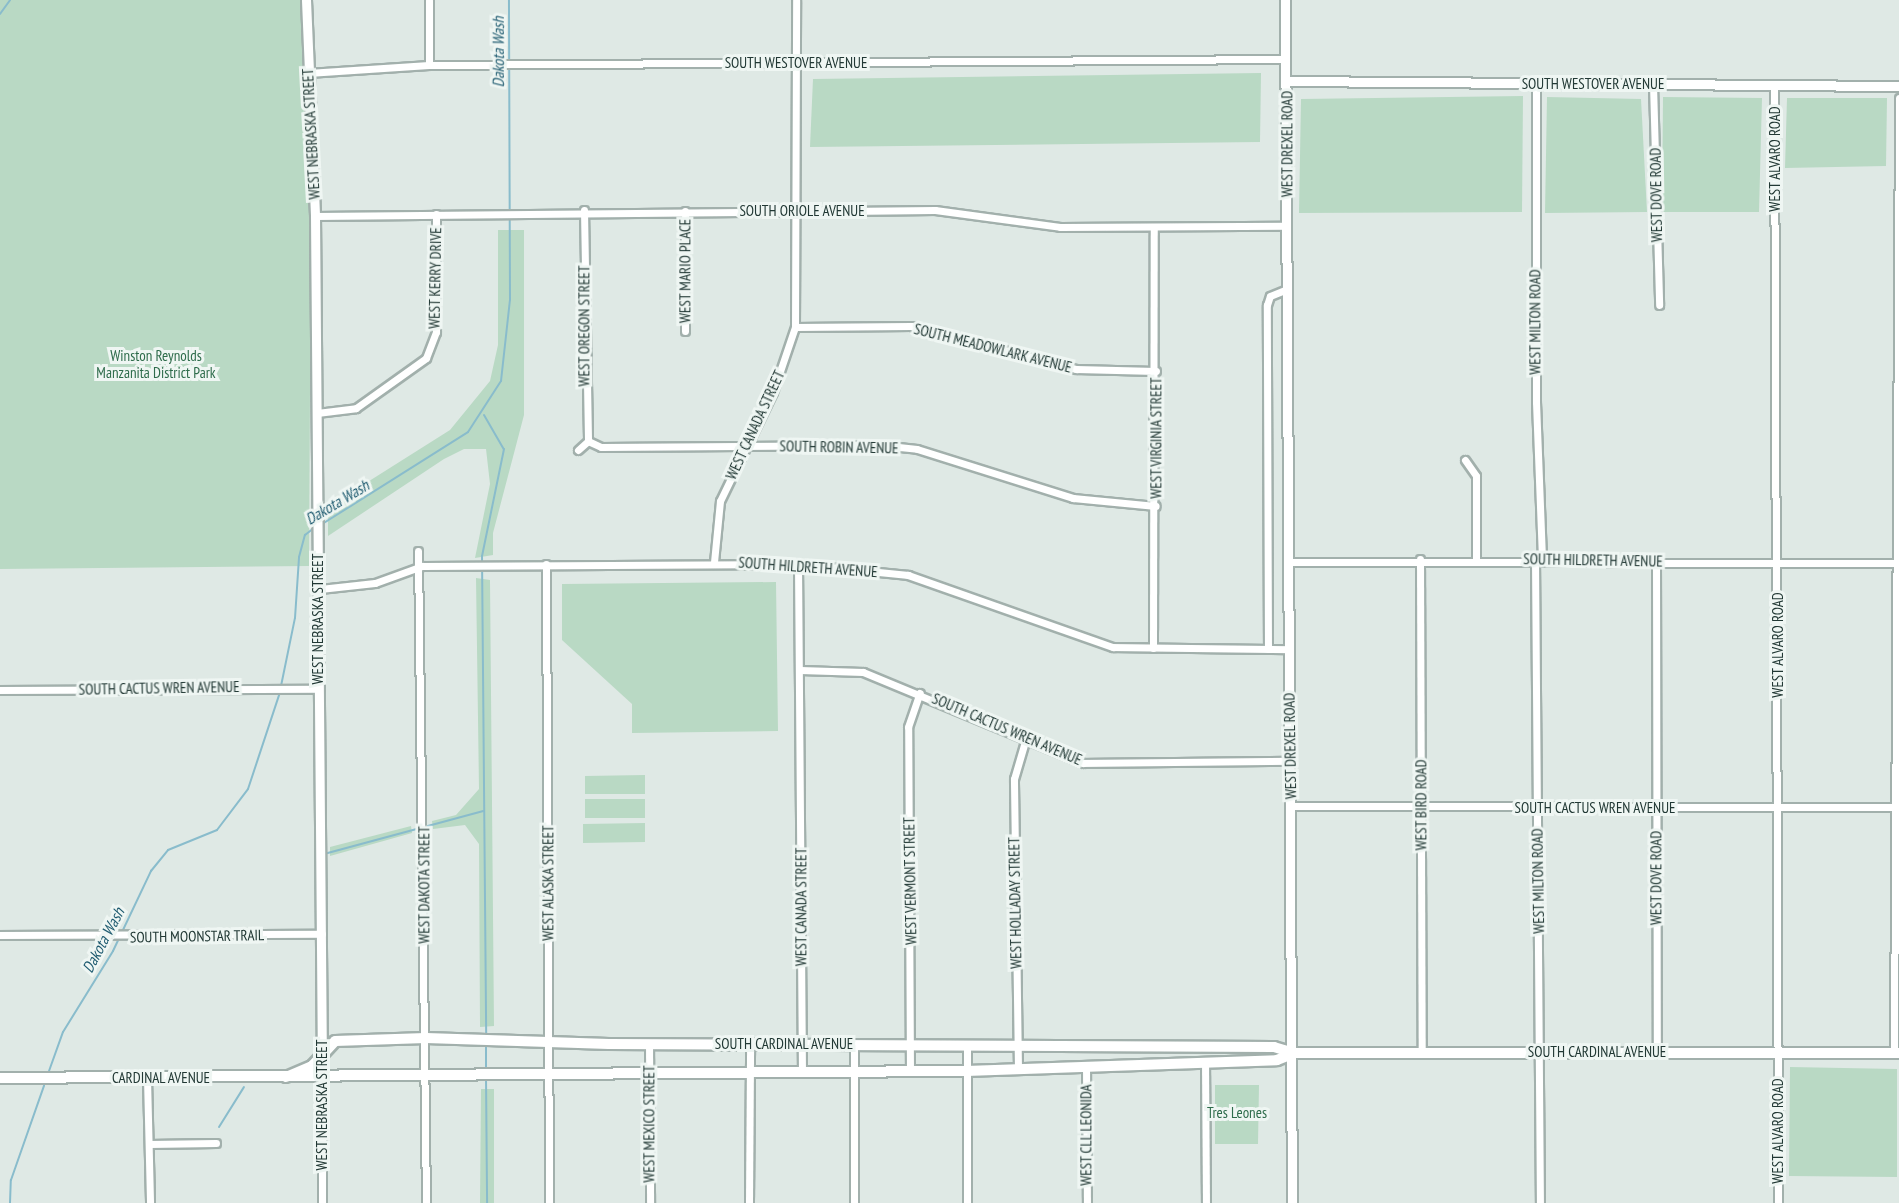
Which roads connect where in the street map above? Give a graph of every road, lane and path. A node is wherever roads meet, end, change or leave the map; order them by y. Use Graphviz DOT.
graph roads {
  1 [pos="306,0"];
  2 [pos="429,0"];
  3 [pos="796,0"];
  4 [pos="1285,0"];
  5 [pos="1286,59"];
  6 [pos="798,64"];
  7 [pos="429,65"];
  8 [pos="308,73"];
  9 [pos="1286,81"];
  10 [pos="1536,84"];
  11 [pos="1653,84"];
  12 [pos="1899,86"];
  13 [pos="1774,87"];
  14 [pos="1899,98"];
  15 [pos="584,210"];
  16 [pos="685,211"];
  17 [pos="797,212"];
  18 [pos="436,214"];
  19 [pos="315,216"];
  20 [pos="1287,226"];
  21 [pos="1154,227"];
  22 [pos="1287,289"];
  23 [pos="1659,305"];
  24 [pos="795,327"];
  25 [pos="685,331"];
  26 [pos="1156,371"];
  27 [pos="317,413"];
  28 [pos="588,441"];
  29 [pos="746,446"];
  30 [pos="578,450"];
  31 [pos="1465,460"];
  32 [pos="1156,506"];
  33 [pos="418,551"];
  34 [pos="1420,559"];
  35 [pos="1476,559"];
  36 [pos="1538,559"];
  37 [pos="1778,560"];
  38 [pos="1656,561"];
  39 [pos="714,562"];
  40 [pos="1287,562"];
  41 [pos="1897,563"];
  42 [pos="546,564"];
  43 [pos="798,564"];
  44 [pos="422,566"];
  45 [pos="320,589"];
  46 [pos="1153,648"];
  47 [pos="1268,648"];
  48 [pos="1288,648"];
  49 [pos="800,670"];
  50 [pos="319,689"];
  51 [pos="0,690"];
  52 [pos="920,693"];
  53 [pos="1026,738"];
  54 [pos="1290,761"];
  55 [pos="1291,806"];
  56 [pos="1655,807"];
  57 [pos="1778,807"];
  58 [pos="1897,807"];
  59 [pos="1420,808"];
  60 [pos="1537,808"];
  61 [pos="322,934"];
  62 [pos="0,935"];
  63 [pos="426,1038"];
  64 [pos="549,1043"];
  65 [pos="649,1044"];
  66 [pos="750,1044"];
  67 [pos="802,1044"];
  68 [pos="854,1044"];
  69 [pos="912,1044"];
  70 [pos="967,1045"];
  71 [pos="1017,1047"];
  72 [pos="322,1051"];
  73 [pos="1422,1051"];
  74 [pos="1657,1052"];
  75 [pos="1294,1053"];
  76 [pos="1542,1053"];
  77 [pos="1778,1053"];
  78 [pos="1897,1053"];
  79 [pos="1205,1061"];
  80 [pos="1086,1067"];
  81 [pos="1018,1069"];
  82 [pos="802,1070"];
  83 [pos="966,1071"];
  84 [pos="750,1072"];
  85 [pos="854,1072"];
  86 [pos="910,1072"];
  87 [pos="649,1073"];
  88 [pos="550,1074"];
  89 [pos="322,1076"];
  90 [pos="426,1076"];
  91 [pos="286,1077"];
  92 [pos="0,1078"];
  93 [pos="147,1078"];
  94 [pos="216,1143"];
  95 [pos="149,1144"];
  96 [pos="150,1203"];
  97 [pos="322,1203"];
  98 [pos="426,1203"];
  99 [pos="549,1203"];
  100 [pos="650,1203"];
  101 [pos="749,1203"];
  102 [pos="854,1203"];
  103 [pos="967,1203"];
  104 [pos="1086,1203"];
  105 [pos="1206,1203"];
  106 [pos="1292,1203"];
  107 [pos="1540,1203"];
  108 [pos="1778,1203"];
  1 -- 8 [label="street, WEST NEBRASKA STREET"];
  2 -- 7 [label="street"];
  3 -- 6 [label="street, WEST CANADA STREET"];
  4 -- 5 [label="street, WEST DREXEL ROAD"];
  5 -- 6 [label="street, SOUTH WESTOVER AVENUE"];
  5 -- 9 [label="street, WEST DREXEL ROAD"];
  6 -- 7 [label="street, SOUTH WESTOVER AVENUE"];
  6 -- 17 [label="street, WEST CANADA STREET"];
  7 -- 8 [label="street, SOUTH WESTOVER AVENUE"];
  8 -- 19 [label="street, WEST NEBRASKA STREET"];
  9 -- 10 [label="street, SOUTH WESTOVER AVENUE"];
  9 -- 20 [label="street, WEST DREXEL ROAD"];
  10 -- 11 [label="street, SOUTH WESTOVER AVENUE"];
  10 -- 36 [label="street, WEST MILTON ROAD"];
  11 -- 13 [label="street, SOUTH WESTOVER AVENUE"];
  11 -- 23 [label="street, WEST DOVE ROAD"];
  12 -- 13 [label="street, SOUTH WESTOVER AVENUE"];
  13 -- 37 [label="street, WEST ALVARO ROAD"];
  14 -- 41 [label="street"];
  15 -- 16 [label="street, SOUTH ORIOLE AVENUE"];
  15 -- 18 [label="street, SOUTH ORIOLE AVENUE"];
  15 -- 28 [label="street, WEST OREGON STREET"];
  16 -- 17 [label="street, SOUTH ORIOLE AVENUE"];
  16 -- 25 [label="street, WEST MARIO PLACE"];
  17 -- 21 [label="street, SOUTH ORIOLE AVENUE"];
  17 -- 24 [label="street, WEST CANADA STREET"];
  18 -- 19 [label="street, SOUTH ORIOLE AVENUE"];
  18 -- 27 [label="street, WEST KERRY DRIVE"];
  19 -- 27 [label="street, WEST NEBRASKA STREET"];
  20 -- 21 [label="street, SOUTH ORIOLE AVENUE"];
  20 -- 22 [label="street, WEST DREXEL ROAD"];
  21 -- 26 [label="street, WEST VIRGINIA STREET"];
  22 -- 40 [label="street, WEST DREXEL ROAD"];
  22 -- 47 [label="street"];
  24 -- 26 [label="street, SOUTH MEADOWLARK AVENUE"];
  24 -- 29 [label="street, WEST CANADA STREET"];
  26 -- 32 [label="street, WEST VIRGINIA STREET"];
  27 -- 45 [label="street, WEST NEBRASKA STREET"];
  28 -- 29 [label="street, SOUTH ROBIN AVENUE"];
  28 -- 30 [label="street"];
  29 -- 32 [label="street, SOUTH ROBIN AVENUE"];
  29 -- 39 [label="street, WEST CANADA STREET"];
  31 -- 35 [label="street"];
  32 -- 46 [label="street, WEST VIRGINIA STREET"];
  33 -- 44 [label="street, WEST DAKOTA STREET"];
  34 -- 35 [label="street, SOUTH HILDRETH AVENUE"];
  34 -- 40 [label="street, SOUTH HILDRETH AVENUE"];
  34 -- 59 [label="street, WEST BIRD ROAD"];
  35 -- 36 [label="street, SOUTH HILDRETH AVENUE"];
  36 -- 38 [label="street, SOUTH HILDRETH AVENUE"];
  36 -- 60 [label="street, WEST MILTON ROAD"];
  37 -- 38 [label="street, SOUTH HILDRETH AVENUE"];
  37 -- 41 [label="street, SOUTH HILDRETH AVENUE"];
  37 -- 57 [label="street, WEST ALVARO ROAD"];
  38 -- 56 [label="street, WEST DOVE ROAD"];
  39 -- 42 [label="street, SOUTH HILDRETH AVENUE"];
  39 -- 43 [label="street, SOUTH HILDRETH AVENUE"];
  40 -- 48 [label="street, WEST DREXEL ROAD"];
  41 -- 58 [label="street"];
  42 -- 44 [label="street, SOUTH HILDRETH AVENUE"];
  42 -- 64 [label="street, WEST ALASKA STREET"];
  43 -- 46 [label="street, SOUTH HILDRETH AVENUE"];
  43 -- 49 [label="street, WEST CANADA STREET"];
  44 -- 45 [label="street, SOUTH HILDRETH AVENUE"];
  44 -- 63 [label="street, WEST DAKOTA STREET"];
  45 -- 50 [label="street, WEST NEBRASKA STREET"];
  46 -- 47 [label="street, SOUTH HILDRETH AVENUE"];
  47 -- 48 [label="street, SOUTH HILDRETH AVENUE"];
  48 -- 54 [label="street, WEST DREXEL ROAD"];
  49 -- 52 [label="street, SOUTH CACTUS WREN AVENUE"];
  49 -- 67 [label="street, WEST CANADA STREET"];
  50 -- 51 [label="street, SOUTH CACTUS WREN AVENUE"];
  50 -- 61 [label="street, WEST NEBRASKA STREET"];
  52 -- 53 [label="street, SOUTH CACTUS WREN AVENUE"];
  52 -- 69 [label="street, WEST VERMONT STREET"];
  53 -- 54 [label="street, SOUTH CACTUS WREN AVENUE"];
  53 -- 71 [label="street, WEST HOLLADAY STREET"];
  54 -- 55 [label="street, WEST DREXEL ROAD"];
  55 -- 59 [label="street, SOUTH CACTUS WREN AVENUE"];
  55 -- 75 [label="street, WEST DREXEL ROAD"];
  56 -- 57 [label="street, SOUTH CACTUS WREN AVENUE"];
  56 -- 60 [label="street, SOUTH CACTUS WREN AVENUE"];
  56 -- 74 [label="street, WEST DOVE ROAD"];
  57 -- 58 [label="street, SOUTH CACTUS WREN AVENUE"];
  57 -- 77 [label="street, WEST ALVARO ROAD"];
  58 -- 78 [label="street"];
  59 -- 60 [label="street, SOUTH CACTUS WREN AVENUE"];
  59 -- 73 [label="street, WEST BIRD ROAD"];
  60 -- 76 [label="street, WEST MILTON ROAD"];
  61 -- 62 [label="street, SOUTH MOONSTAR TRAIL"];
  61 -- 72 [label="street, WEST NEBRASKA STREET"];
  63 -- 64 [label="main road, SOUTH CARDINAL AVENUE"];
  63 -- 72 [label="main road, SOUTH CARDINAL AVENUE"];
  63 -- 90 [label="street, WEST DAKOTA STREET"];
  64 -- 65 [label="main road, SOUTH CARDINAL AVENUE"];
  64 -- 88 [label="street, WEST ALASKA STREET"];
  65 -- 66 [label="main road, SOUTH CARDINAL AVENUE"];
  65 -- 87 [label="street, WEST MEXICO STREET"];
  66 -- 67 [label="main road, SOUTH CARDINAL AVENUE"];
  66 -- 84 [label="street"];
  67 -- 68 [label="main road, SOUTH CARDINAL AVENUE"];
  67 -- 82 [label="street, WEST CANADA STREET"];
  68 -- 69 [label="main road, SOUTH CARDINAL AVENUE"];
  68 -- 85 [label="street"];
  69 -- 70 [label="main road, SOUTH CARDINAL AVENUE"];
  69 -- 86 [label="street, WEST VERMONT STREET"];
  70 -- 71 [label="main road, SOUTH CARDINAL AVENUE"];
  70 -- 83 [label="street"];
  71 -- 75 [label="main road, SOUTH CARDINAL AVENUE"];
  71 -- 81 [label="street, WEST HOLLADAY STREET"];
  72 -- 89 [label="street, WEST NEBRASKA STREET"];
  72 -- 91 [label="main road, SOUTH CARDINAL AVENUE"];
  73 -- 75 [label="main road, SOUTH CARDINAL AVENUE"];
  73 -- 76 [label="main road, SOUTH CARDINAL AVENUE"];
  74 -- 76 [label="main road, SOUTH CARDINAL AVENUE"];
  74 -- 77 [label="main road, SOUTH CARDINAL AVENUE"];
  75 -- 79 [label="main road, SOUTH CARDINAL AVENUE"];
  75 -- 106 [label="street, WEST DREXEL ROAD"];
  76 -- 107 [label="street, WEST MILTON ROAD"];
  77 -- 78 [label="main road, SOUTH CARDINAL AVENUE"];
  77 -- 108 [label="street, WEST ALVARO ROAD"];
  79 -- 80 [label="main road, SOUTH CARDINAL AVENUE"];
  79 -- 105 [label="street"];
  80 -- 81 [label="main road, SOUTH CARDINAL AVENUE"];
  80 -- 104 [label="street, WEST CLL LEONIDA"];
  81 -- 83 [label="main road, SOUTH CARDINAL AVENUE"];
  82 -- 84 [label="main road, SOUTH CARDINAL AVENUE"];
  82 -- 85 [label="main road, SOUTH CARDINAL AVENUE"];
  83 -- 86 [label="main road, SOUTH CARDINAL AVENUE"];
  83 -- 103 [label="street"];
  84 -- 87 [label="main road, SOUTH CARDINAL AVENUE"];
  84 -- 101 [label="street"];
  85 -- 86 [label="main road, SOUTH CARDINAL AVENUE"];
  85 -- 102 [label="street"];
  87 -- 88 [label="main road, SOUTH CARDINAL AVENUE"];
  87 -- 100 [label="street, WEST MEXICO STREET"];
  88 -- 90 [label="main road, SOUTH CARDINAL AVENUE"];
  88 -- 99 [label="street, WEST ALASKA STREET"];
  89 -- 90 [label="main road, SOUTH CARDINAL AVENUE"];
  89 -- 91 [label="main road, CARDINAL AVENUE"];
  89 -- 97 [label="street, WEST NEBRASKA STREET"];
  90 -- 98 [label="street, WEST DAKOTA STREET"];
  91 -- 93 [label="main road, CARDINAL AVENUE"];
  92 -- 93 [label="main road, CARDINAL AVENUE"];
  93 -- 95 [label="street"];
  94 -- 95 [label="street"];
  95 -- 96 [label="street"];
}
